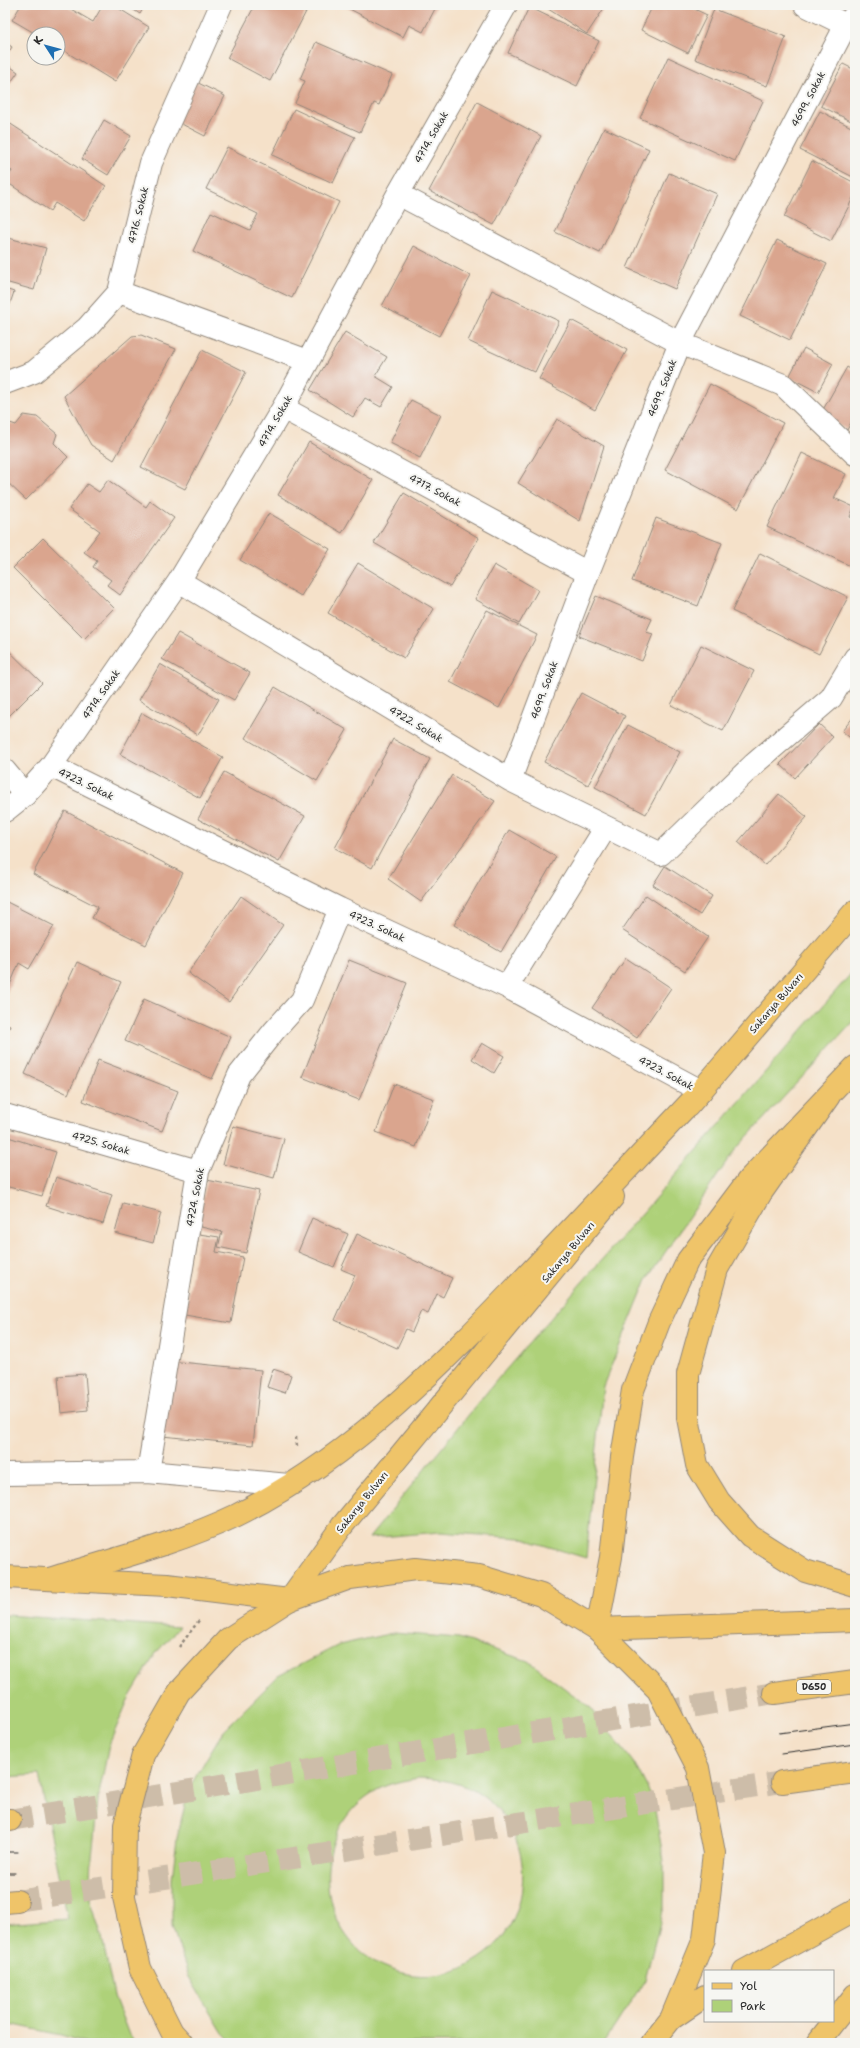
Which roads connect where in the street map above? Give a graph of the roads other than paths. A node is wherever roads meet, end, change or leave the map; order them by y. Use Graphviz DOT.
graph roads {
  1 [pos="221,5"];
  2 [pos="506,5"];
  3 [pos="805,5"];
  4 [pos="851,20"];
  5 [pos="398,194"];
  6 [pos="119,292"];
  7 [pos="680,343"];
  8 [pos="308,361"];
  9 [pos="5,382"];
  10 [pos="283,408"];
  11 [pos="855,454"];
  12 [pos="588,573"];
  13 [pos="179,581"];
  14 [pos="855,658"];
  15 [pos="51,766"];
  16 [pos="5,771"];
  17 [pos="510,780"];
  18 [pos="25,795"];
  19 [pos="5,811"];
  20 [pos="606,827"];
  21 [pos="340,909"];
  22 [pos="855,911"];
  23 [pos="507,987"];
  24 [pos="855,1067"];
  25 [pos="701,1091"];
  26 [pos="829,1096"];
  27 [pos="5,1115"];
  28 [pos="198,1171"];
  29 [pos="148,1472"];
  30 [pos="5,1474"];
  31 [pos="289,1485"];
  32 [pos="5,1577"];
  33 [pos="49,1579"];
  34 [pos="855,1586"];
  35 [pos="288,1600"];
  36 [pos="855,1620"];
  37 [pos="597,1629"];
  38 [pos="855,1682"];
  39 [pos="774,1693"];
  40 [pos="855,1772"];
  41 [pos="782,1782"];
  42 [pos="855,1910"];
  43 [pos="746,1970"];
  44 [pos="855,1995"];
  45 [pos="704,1997"];
  46 [pos="671,2019"];
  47 [pos="834,2022"];
  48 [pos="834,2022"];
  49 [pos="182,2043"];
  50 [pos="652,2043"];
  51 [pos="672,2043"];
  52 [pos="817,2043"];
  1 -- 6 [label="street, 4716. Sokak"];
  2 -- 5 [label="street, 4714. Sokak"];
  3 -- 4 [label="street"];
  4 -- 7 [label="street, 4699. Sokak"];
  5 -- 7 [label="street"];
  5 -- 8 [label="street, 4714. Sokak"];
  6 -- 8 [label="street"];
  6 -- 9 [label="street, 4716. Sokak"];
  7 -- 11 [label="street"];
  7 -- 12 [label="street, 4699. Sokak"];
  8 -- 10 [label="street, 4714. Sokak"];
  10 -- 12 [label="street, 4717. Sokak"];
  10 -- 13 [label="street, 4714. Sokak"];
  12 -- 17 [label="street, 4699. Sokak"];
  13 -- 15 [label="street, 4714. Sokak"];
  13 -- 17 [label="street, 4722. Sokak"];
  14 -- 20 [label="street, 4722. Sokak"];
  15 -- 18 [label="street, 4714. Sokak"];
  15 -- 21 [label="street, 4723. Sokak"];
  16 -- 18 [label="street"];
  17 -- 20 [label="street, 4722. Sokak"];
  18 -- 19 [label="street, 4714. Sokak"];
  20 -- 23 [label="street"];
  21 -- 23 [label="street, 4723. Sokak"];
  21 -- 28 [label="street, 4724. Sokak"];
  22 -- 25 [label="main road, Sakarya Bulvarı"];
  23 -- 25 [label="street, 4723. Sokak"];
  24 -- 26 [label="main road"];
  25 -- 31 [label="main road"];
  25 -- 35 [label="main road, Sakarya Bulvarı"];
  26 -- 34 [label="main road"];
  26 -- 37 [label="main road"];
  27 -- 28 [label="street, 4725. Sokak"];
  28 -- 29 [label="street, 4724. Sokak"];
  29 -- 30 [label="street"];
  29 -- 31 [label="street"];
  31 -- 33 [label="main road"];
  32 -- 33 [label="main road"];
  33 -- 35 [label="main road"];
  35 -- 37 [label="main road"];
  35 -- 49 [label="main road"];
  36 -- 37 [label="main road"];
  37 -- 46 [label="main road"];
  38 -- 39 [label="main road, D650"];
  40 -- 41 [label="main road"];
  42 -- 43 [label="main road"];
  44 -- 48 [label="main road"];
  45 -- 46 [label="main road"];
  46 -- 50 [label="main road"];
  46 -- 51 [label="main road"];
  47 -- 52 [label="main road"];
}
